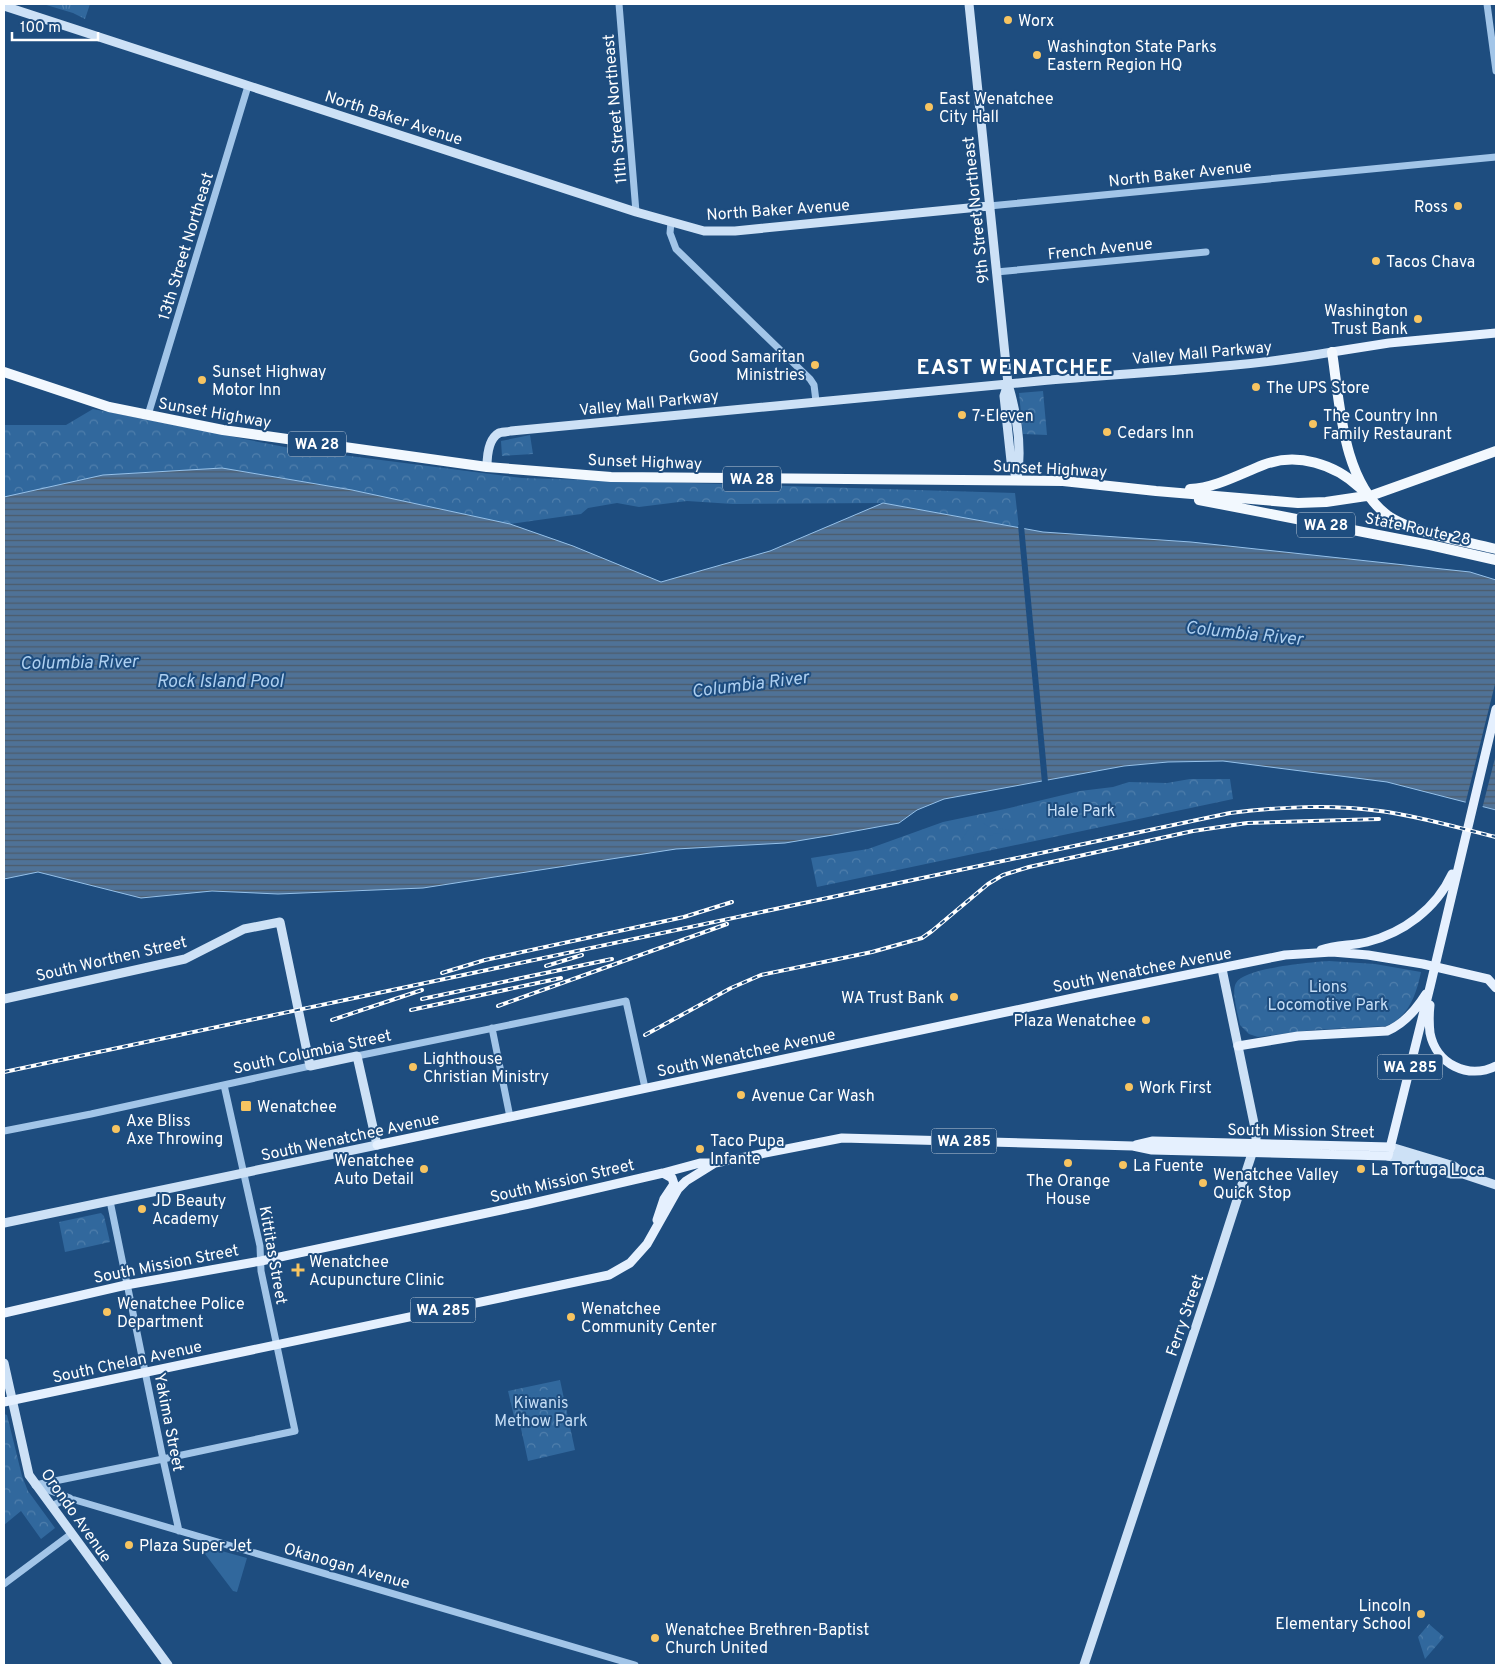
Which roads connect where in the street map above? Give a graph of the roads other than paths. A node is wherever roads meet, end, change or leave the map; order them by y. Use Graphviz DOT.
graph roads {
  1 [pos="619,4"];
  2 [pos="969,4"];
  3 [pos="1488,4"];
  4 [pos="4,6"];
  5 [pos="1496,71"];
  6 [pos="248,86"];
  7 [pos="1496,157"];
  8 [pos="989,206"];
  9 [pos="636,212"];
  10 [pos="670,222"];
  11 [pos="1206,252"];
  12 [pos="996,272"];
  13 [pos="1496,333"];
  14 [pos="1332,352"];
  15 [pos="4,372"];
  16 [pos="1008,384"];
  17 [pos="816,401"];
  18 [pos="148,415"];
  19 [pos="1496,452"];
  20 [pos="487,467"];
  21 [pos="1017,480"];
  22 [pos="1156,491"];
  23 [pos="1372,498"];
  24 [pos="1496,549"];
  25 [pos="1496,560"];
  26 [pos="1496,709"];
  27 [pos="1461,854"];
  28 [pos="1316,953"];
  29 [pos="1222,969"];
  30 [pos="1492,980"];
  31 [pos="1430,987"];
  32 [pos="1496,988"];
  33 [pos="4,999"];
  34 [pos="492,1028"];
  35 [pos="1238,1046"];
  36 [pos="357,1056"];
  37 [pos="310,1066"];
  38 [pos="1496,1066"];
  39 [pos="224,1085"];
  40 [pos="645,1088"];
  41 [pos="510,1117"];
  42 [pos="4,1131"];
  43 [pos="377,1145"];
  44 [pos="1254,1148"];
  45 [pos="1389,1152"];
  46 [pos="715,1163"];
  47 [pos="663,1173"];
  48 [pos="244,1174"];
  49 [pos="1496,1185"];
  50 [pos="110,1201"];
  51 [pos="4,1223"];
  52 [pos="656,1228"];
  53 [pos="261,1261"];
  54 [pos="126,1285"];
  55 [pos="4,1314"];
  56 [pos="277,1346"];
  57 [pos="4,1363"];
  58 [pos="146,1372"];
  59 [pos="8,1401"];
  60 [pos="163,1459"];
  61 [pos="35,1484"];
  62 [pos="75,1500"];
  63 [pos="51,1506"];
  64 [pos="180,1531"];
  65 [pos="71,1534"];
  66 [pos="4,1584"];
  67 [pos="168,1665"];
  68 [pos="635,1665"];
  69 [pos="1084,1665"];
  1 -- 9 [label="street, 11th Street Northeast"];
  2 -- 8 [label="main road, 9th Street Northeast"];
  3 -- 5 [label="street"];
  4 -- 6 [label="main road, North Baker Avenue"];
  6 -- 9 [label="main road, North Baker Avenue"];
  6 -- 18 [label="street, 13th Street Northeast"];
  7 -- 8 [label="street, North Baker Avenue"];
  8 -- 10 [label="main road, North Baker Avenue"];
  8 -- 12 [label="main road, 9th Street Northeast"];
  9 -- 10 [label="main road, North Baker Avenue"];
  10 -- 17 [label="street"];
  11 -- 12 [label="street, French Avenue"];
  12 -- 16 [label="main road, 9th Street Northeast"];
  13 -- 14 [label="main road, Valley Mall Parkway"];
  14 -- 16 [label="main road, Valley Mall Parkway"];
  14 -- 23 [label="highway"];
  15 -- 18 [label="highway, Sunset Highway / WA 28"];
  16 -- 17 [label="main road, Valley Mall Parkway"];
  16 -- 21 [label="main road, 9th Street Northeast"];
  17 -- 20 [label="main road, Valley Mall Parkway"];
  18 -- 20 [label="highway, Sunset Highway / WA 28"];
  19 -- 22 [label="highway, Sunset Highway / WA 28"];
  20 -- 21 [label="highway, Sunset Highway / WA 28"];
  21 -- 22 [label="highway, Sunset Highway / WA 28"];
  22 -- 23 [label="highway"];
  22 -- 25 [label="highway, State Route 28 / WA 28"];
  23 -- 24 [label="highway"];
  26 -- 27 [label="main road, WA 285"];
  27 -- 28 [label="main road"];
  27 -- 31 [label="main road, WA 285"];
  28 -- 29 [label="main road, South Wenatchee Avenue"];
  28 -- 30 [label="main road, South Wenatchee Avenue"];
  29 -- 35 [label="main road, Ferry Street"];
  29 -- 40 [label="main road, South Wenatchee Avenue"];
  30 -- 32 [label="main road"];
  31 -- 35 [label="main road"];
  31 -- 38 [label="main road"];
  31 -- 45 [label="main road, WA 285"];
  33 -- 37 [label="main road, South Worthen Street"];
  34 -- 36 [label="street, South Columbia Street"];
  34 -- 40 [label="street, South Columbia Street"];
  34 -- 41 [label="street"];
  35 -- 44 [label="main road, Ferry Street"];
  36 -- 37 [label="main road, South Columbia Street"];
  36 -- 43 [label="main road"];
  37 -- 39 [label="street, South Columbia Street"];
  39 -- 42 [label="street, South Columbia Street"];
  39 -- 48 [label="street, Kittitas Street"];
  40 -- 41 [label="main road, South Wenatchee Avenue"];
  41 -- 43 [label="main road, South Wenatchee Avenue"];
  43 -- 48 [label="main road, South Wenatchee Avenue"];
  44 -- 45 [label="main road, South Mission Street / WA 285"];
  44 -- 46 [label="main road, South Mission Street / WA 285"];
  44 -- 69 [label="main road, Ferry Street"];
  45 -- 49 [label="main road, South Mission Street"];
  46 -- 47 [label="main road, South Mission Street / WA 285"];
  46 -- 52 [label="main road, WA 285"];
  47 -- 52 [label="main road"];
  47 -- 53 [label="main road, South Mission Street / WA 285"];
  48 -- 50 [label="main road, South Wenatchee Avenue"];
  48 -- 53 [label="street, Kittitas Street"];
  50 -- 51 [label="main road, South Wenatchee Avenue"];
  50 -- 54 [label="street, Yakima Street"];
  52 -- 56 [label="main road, South Chelan Avenue / WA 285"];
  53 -- 54 [label="main road, South Mission Street / WA 285"];
  53 -- 56 [label="street, Kittitas Street"];
  54 -- 55 [label="main road, South Mission Street / WA 285"];
  54 -- 58 [label="street, Yakima Street"];
  56 -- 58 [label="main road, South Chelan Avenue / WA 285"];
  56 -- 60 [label="street, Kittitas Street"];
  57 -- 59 [label="main road, Orondo Avenue"];
  58 -- 59 [label="main road, South Chelan Avenue / WA 285"];
  58 -- 60 [label="street, Yakima Street"];
  59 -- 61 [label="main road, Orondo Avenue"];
  60 -- 61 [label="street"];
  60 -- 64 [label="street, Yakima Street"];
  61 -- 62 [label="street, Okanogan Avenue"];
  61 -- 63 [label="main road, Orondo Avenue"];
  62 -- 63 [label="street"];
  62 -- 64 [label="street, Okanogan Avenue"];
  63 -- 65 [label="main road, Orondo Avenue"];
  64 -- 68 [label="street, Okanogan Avenue"];
  65 -- 66 [label="street"];
  65 -- 67 [label="main road, Orondo Avenue"];
}
